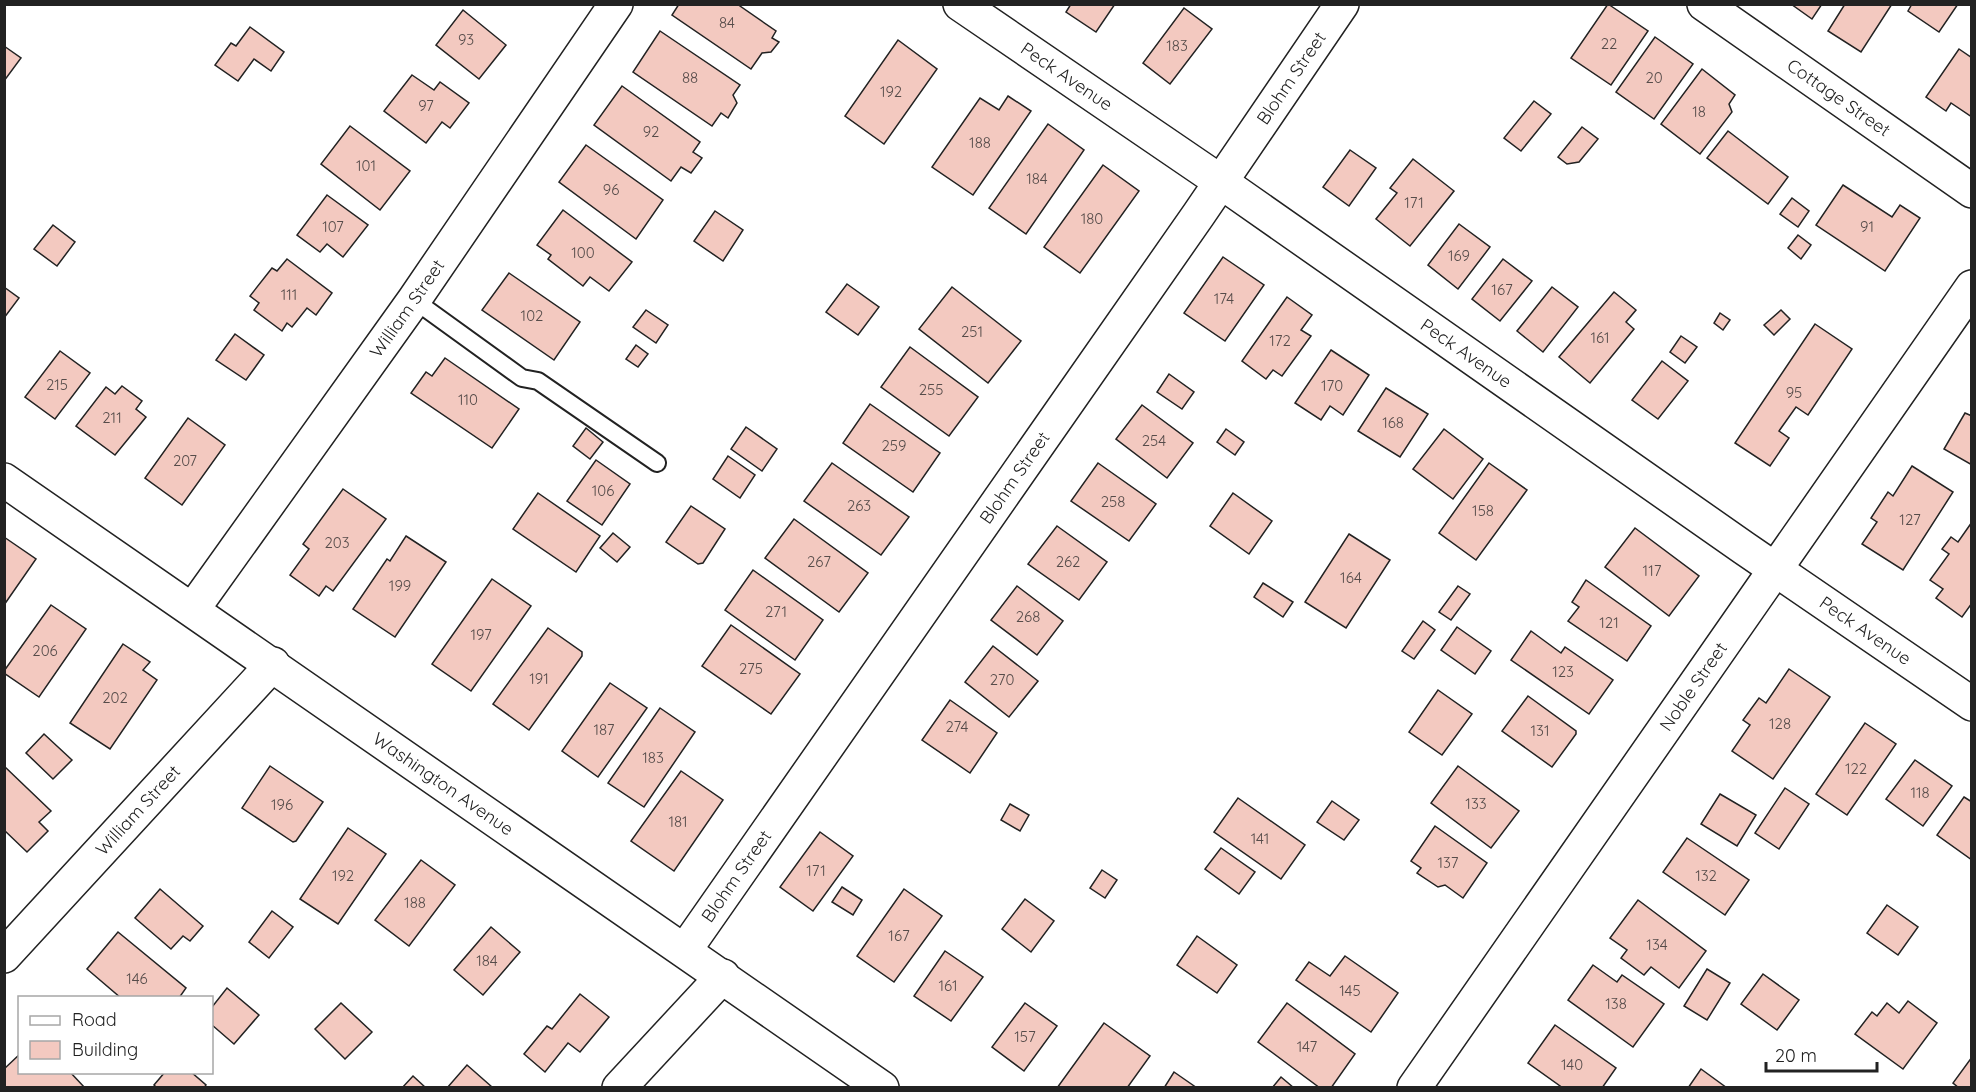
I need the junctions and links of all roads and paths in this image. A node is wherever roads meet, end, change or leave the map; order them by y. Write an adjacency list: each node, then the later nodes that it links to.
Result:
1 (616, 4): 8 (street, William Street)
2 (960, 4): 5 (street, Peck Avenue)
3 (1342, 4): 5 (street, Blohm Street)
4 (1704, 4): 6 (street, Cottage Street)
5 (1221, 182): 11 (street, Peck Avenue); 15 (street, Blohm Street)
6 (1971, 191)
7 (1971, 287): 11 (street, Noble Street)
8 (414, 300): 9 (lane); 12 (street, William Street)
9 (657, 463)
10 (4, 480): 12 (street, Washington Avenue)
11 (1775, 569): 14 (street, Peck Avenue); 20 (street, Noble Street)
12 (193, 609): 13 (street, Washington Avenue)
13 (273, 664): 15 (street, Washington Avenue); 16 (street, William Street)
14 (1971, 704)
15 (685, 950): 17 (street, Washington Avenue)
16 (4, 956)
17 (723, 976): 18 (street); 19 (street, Washington Avenue)
18 (619, 1088)
19 (882, 1088)
20 (1414, 1088)

